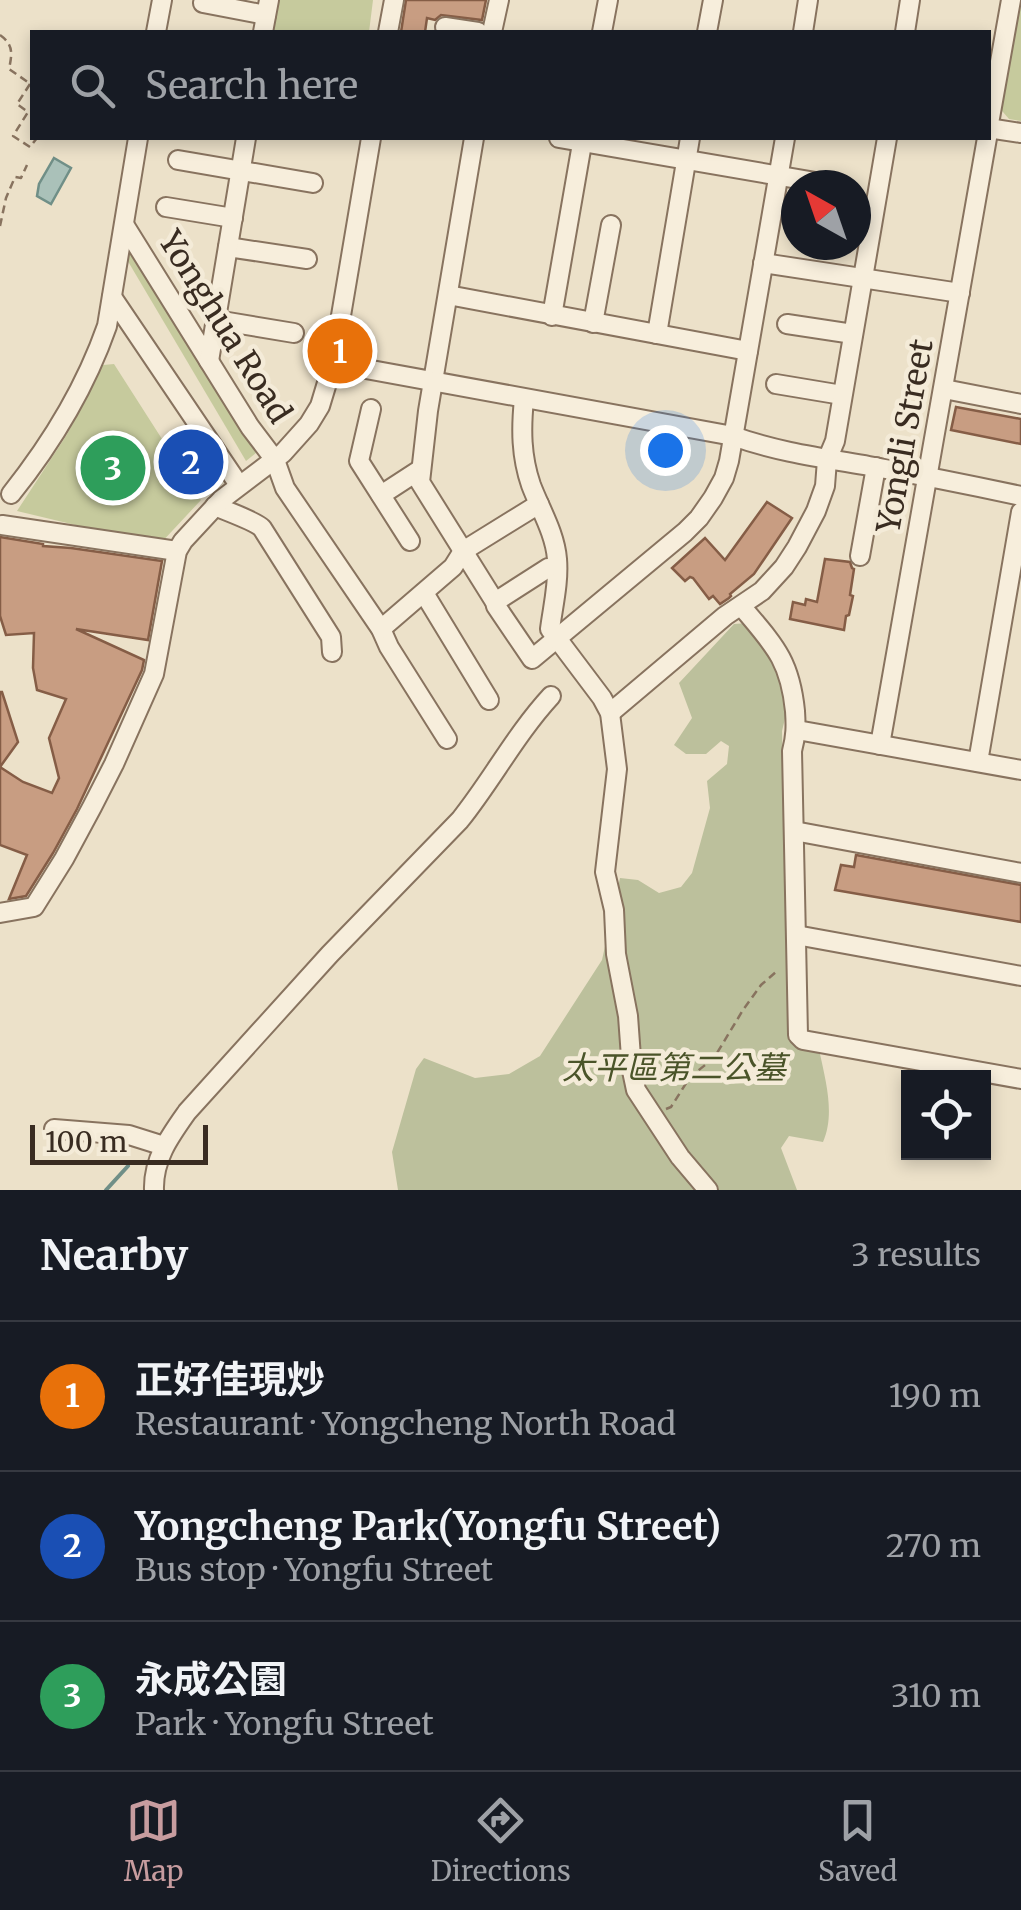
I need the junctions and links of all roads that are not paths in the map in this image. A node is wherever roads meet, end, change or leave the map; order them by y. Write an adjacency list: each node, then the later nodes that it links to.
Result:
1 (162, 0): 12 (street)
2 (499, 0): 15 (street)
3 (608, 0): 16 (street)
4 (713, 0): 17 (street)
5 (808, 0): 18 (street)
6 (910, 0): 19 (street)
7 (1011, 0): 20 (street)
8 (389, 1): 13 (street)
9 (202, 3): 10 (street)
10 (266, 16)
11 (445, 28): 14 (street)
12 (156, 30)
13 (388, 30)
14 (462, 30)
15 (492, 30)
16 (602, 30)
17 (707, 30)
18 (802, 30)
19 (905, 30)
20 (991, 116)
21 (991, 128): 22 (street)
22 (1021, 134)
23 (138, 140): 40 (street)
24 (246, 140): 34 (street)
25 (371, 140): 57 (street)
26 (474, 140): 46 (street)
27 (583, 140): 32 (street); 48 (street)
28 (690, 140): 32 (street)
29 (785, 140): 35 (street)
30 (886, 140): 44 (street)
31 (987, 140): 45 (street, Yongli Street)
32 (686, 159): 35 (street); 53 (street)
33 (178, 160): 34 (street)
34 (240, 172): 36 (street); 38 (street)
35 (779, 175): 43 (street)
36 (312, 183)
37 (166, 207): 38 (street)
38 (232, 218): 41 (street)
39 (611, 225): 50 (street)
40 (124, 226): 47 (street); 56 (street, Yonghua Road)
41 (228, 246): 42 (street); 49 (street)
42 (307, 259)
43 (764, 263): 44 (street); 55 (street)
44 (862, 278): 45 (street); 54 (street)
45 (960, 293): 60 (street, Yongli Street)
46 (448, 295): 48 (street); 58 (street)
47 (112, 297): 71 (street); 72 (street)
48 (552, 316): 50 (street)
49 (216, 320): 52 (street); 56 (street)
50 (593, 323): 53 (street)
51 (787, 324): 54 (street)
52 (294, 334)
53 (657, 334): 55 (street)
54 (853, 334): 61 (street)
55 (748, 351): 65 (street)
56 (209, 361): 66 (street, Yonghua Road)
57 (333, 363): 58 (street); 66 (street)
58 (433, 381): 62 (street); 69 (street)
59 (776, 384): 61 (street)
60 (944, 389): 63 (street); 70 (street, Yongli Street)
61 (842, 395): 67 (street)
62 (524, 399): 65 (street); 75 (street)
63 (1021, 404)
64 (372, 409): 73 (street)
65 (733, 436): 67 (street); 89 (street)
66 (274, 460): 71 (street); 88 (street, Yonghua Road)
67 (828, 460): 68 (street); 87 (street)
68 (876, 467): 70 (street); 82 (street)
69 (421, 469): 73 (street); 81 (street)
70 (928, 476): 74 (street); 96 (street, Yongli Street)
71 (239, 485): 76 (street)
72 (11, 494)
73 (381, 496): 79 (street)
74 (1021, 496)
75 (539, 504): 81 (street); 89 (street)
76 (215, 506): 80 (street); 90 (street)
77 (1021, 512): 86 (street)
78 (2, 525): 80 (street)
79 (410, 541)
80 (177, 551): 101 (street)
81 (463, 551): 84 (street); 85 (street)
82 (860, 556)
83 (548, 568): 85 (street)
84 (424, 592): 88 (street); 92 (street)
85 (495, 602): 89 (street)
86 (1013, 604): 97 (street)
87 (742, 607): 93 (street); 94 (street)
88 (380, 629): 95 (street, Yonghua Road)
89 (557, 640): 93 (street)
90 (332, 652)
91 (552, 696): 106 (street)
92 (490, 700)
93 (610, 713): 108 (street)
94 (797, 730): 96 (street); 99 (street)
95 (447, 738)
96 (880, 745): 97 (street)
97 (978, 762): 98 (street)
98 (1021, 770)
99 (794, 831): 100 (street); 102 (street)
100 (1021, 873)
101 (0, 913)
102 (796, 935): 103 (street); 104 (street)
103 (1021, 976)
104 (1021, 1080)
105 (54, 1130): 106 (street)
106 (164, 1146): 107 (street)
107 (154, 1190)
108 (708, 1190)

